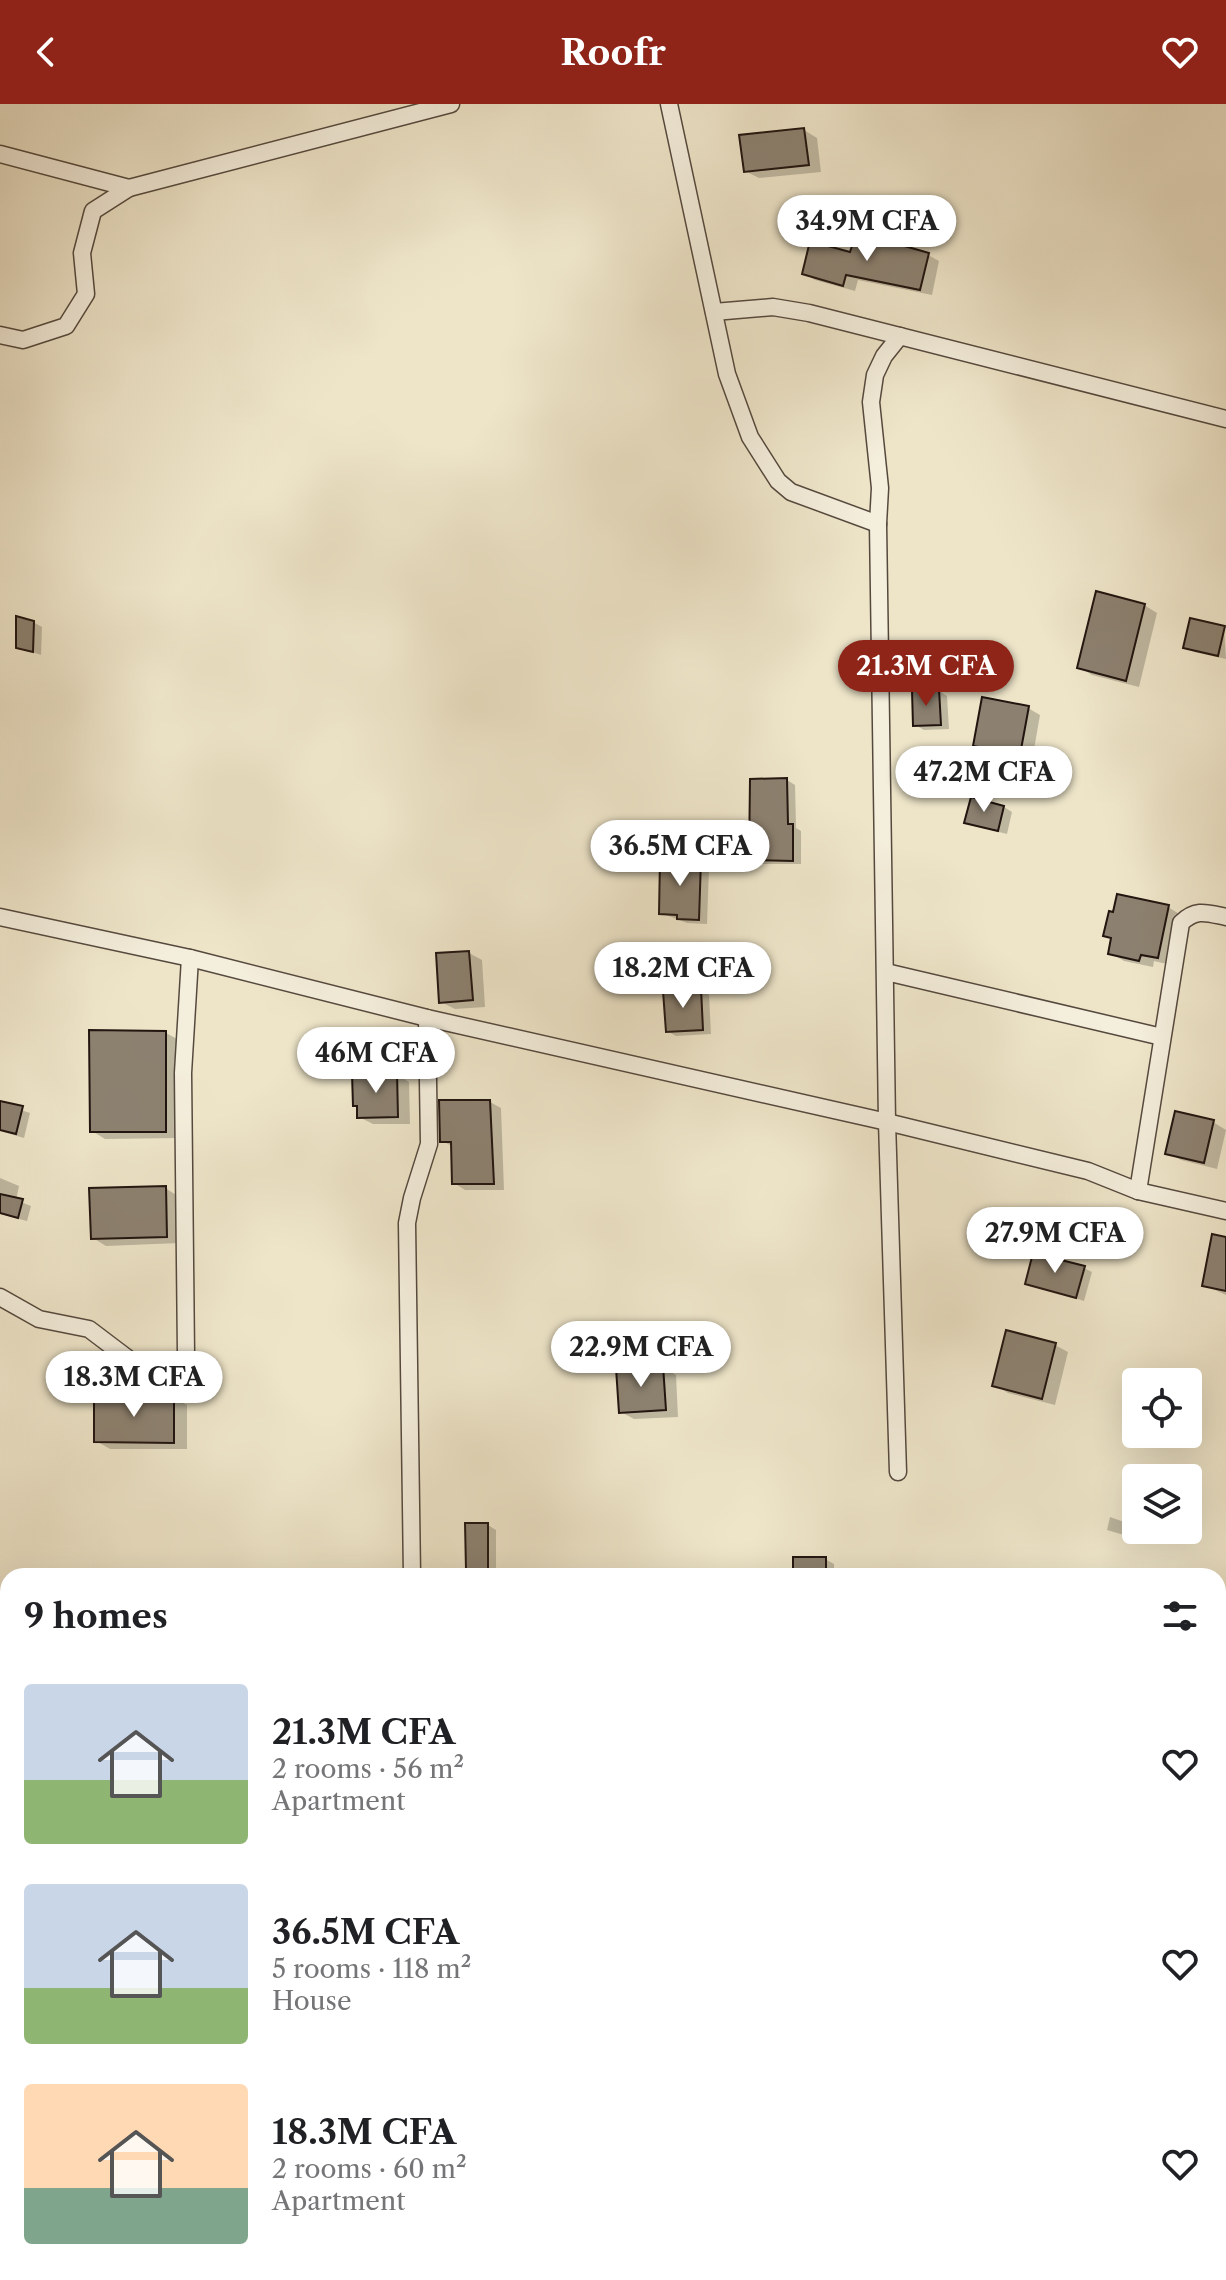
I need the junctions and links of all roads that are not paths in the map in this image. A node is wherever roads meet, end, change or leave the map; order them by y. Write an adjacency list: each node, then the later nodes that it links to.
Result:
1 (451, 104): 4 (street)
2 (669, 104): 5 (street)
3 (0, 154): 4 (street)
4 (129, 188): 6 (street)
5 (714, 312): 7 (street); 9 (street)
6 (0, 335)
7 (900, 336): 8 (street); 9 (street)
8 (1226, 419)
9 (878, 524): 13 (street)
10 (0, 917): 12 (street)
11 (1226, 917): 15 (street)
12 (190, 958): 14 (street); 19 (street)
13 (886, 972): 15 (street); 16 (street)
14 (427, 1018): 16 (street); 21 (street)
15 (1162, 1037): 17 (street)
16 (887, 1122): 17 (street); 20 (street)
17 (1138, 1191): 18 (street)
18 (1226, 1211)
19 (0, 1297)
20 (898, 1472)
21 (412, 1568)

